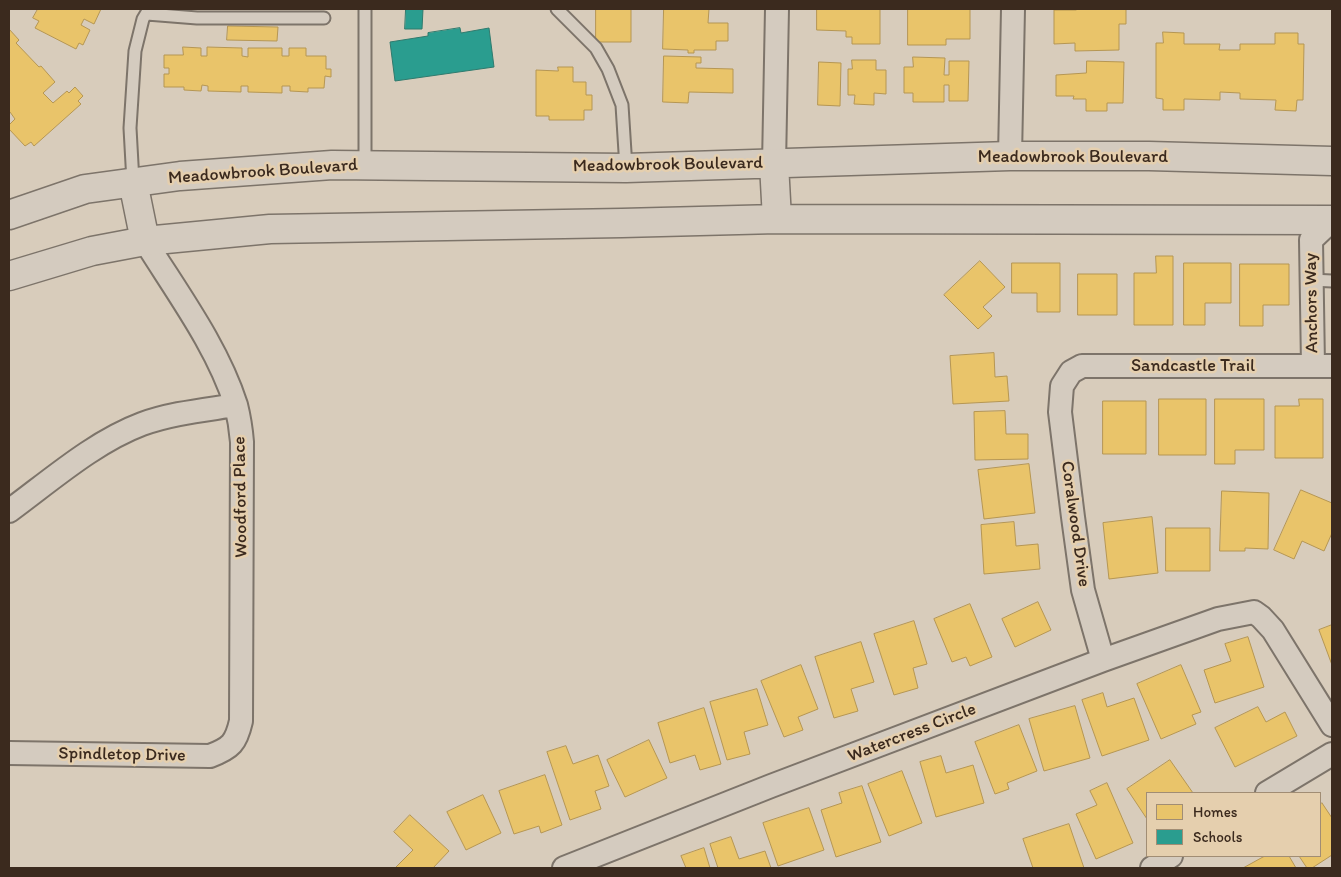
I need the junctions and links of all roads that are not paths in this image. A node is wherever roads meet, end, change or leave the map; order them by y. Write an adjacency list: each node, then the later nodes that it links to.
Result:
1 (366, 9): 10 (lane)
2 (557, 9): 11 (lane)
3 (777, 9): 9 (street)
4 (1013, 9): 7 (street)
5 (148, 11): 6 (lane); 12 (lane)
6 (324, 18)
7 (1010, 156): 8 (main road, Meadowbrook Boulevard); 9 (main road, Meadowbrook Boulevard)
8 (1332, 161)
9 (774, 164): 11 (main road, Meadowbrook Boulevard); 14 (main road)
10 (364, 166): 11 (main road, Meadowbrook Boulevard); 12 (main road, Meadowbrook Boulevard)
11 (626, 168)
12 (133, 182): 13 (main road, Meadowbrook Boulevard); 16 (main road)
13 (9, 215)
14 (777, 219): 15 (main road); 16 (main road)
15 (1332, 219): 18 (street, Anchors Way)
16 (145, 241): 17 (main road); 21 (street, Woodford Place)
17 (9, 276)
18 (1322, 280): 19 (street, Anchors Way)
19 (1323, 366): 20 (street, Sandcastle Trail)
20 (1062, 386): 23 (street, Coralwood Drive)
21 (236, 405): 22 (street); 25 (street, Woodford Place)
22 (9, 511)
23 (1103, 660): 24 (street, Watercress Circle); 30 (street, Watercress Circle)
24 (1332, 725)
25 (232, 744): 26 (street, Spindletop Drive)
26 (9, 754)
27 (1332, 754): 28 (street)
28 (1269, 792)
29 (1169, 857): 31 (street)
30 (564, 868)
31 (1152, 868)

